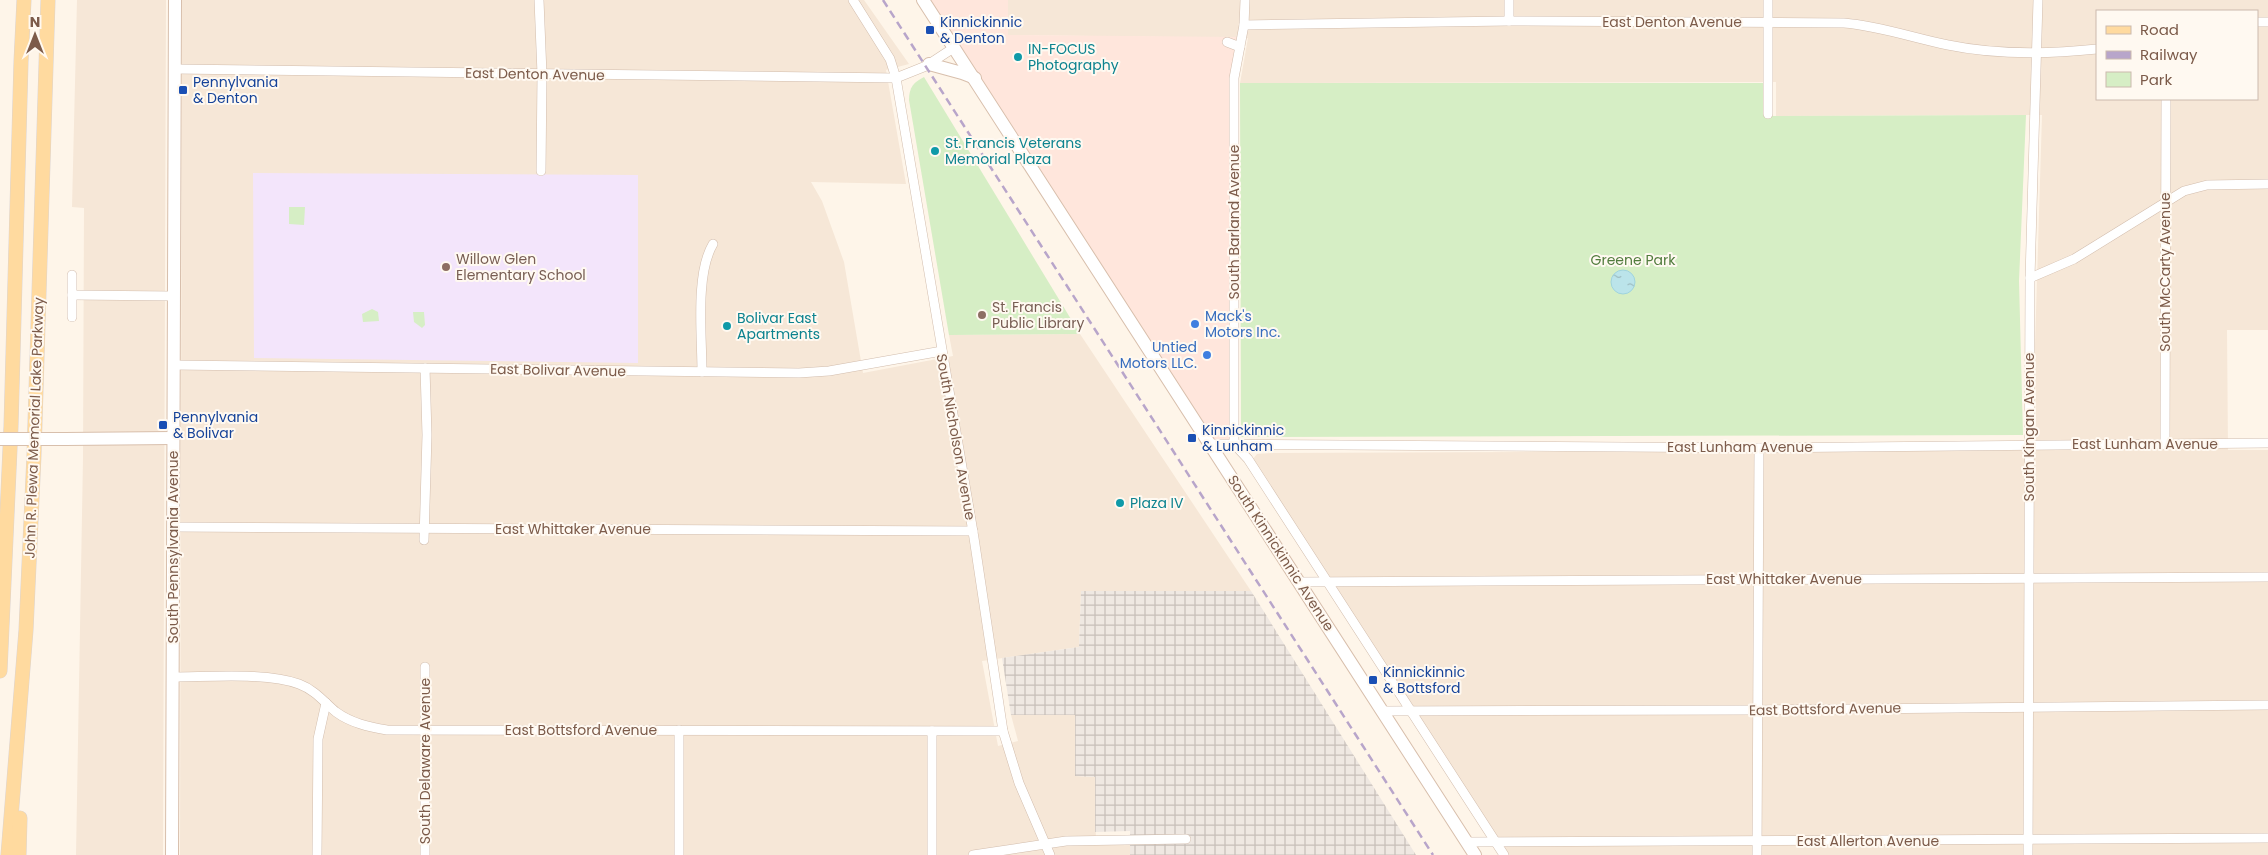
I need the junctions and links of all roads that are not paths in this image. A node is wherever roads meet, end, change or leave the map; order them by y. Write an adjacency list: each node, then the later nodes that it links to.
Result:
1 (16, 0): 20 (main road)
2 (24, 0): 20 (main road, John R. Plewa Memorial Lake Parkway)
3 (48, 0): 58 (main road, John R. Plewa Memorial Lake Parkway)
4 (174, 0): 22 (street, South Pennsylvania Avenue)
5 (539, 0): 23 (street)
6 (853, 0): 24 (street, South Nicholson Avenue)
7 (923, 0): 16 (street, South Kinnickinnic Avenue)
8 (1245, 0): 14 (street, South Barland Avenue)
9 (1509, 0): 12 (street)
10 (1768, 0): 13 (street)
11 (2038, 0): 19 (street, South Kingan Avenue)
12 (1509, 21): 13 (street, East Denton Avenue); 14 (street, East Denton Avenue)
13 (1768, 22): 19 (street, East Denton Avenue); 27 (street)
14 (1244, 24): 17 (street, South Barland Avenue)
15 (1226, 42): 17 (street)
16 (955, 47): 21 (street); 25 (street, South Kinnickinnic Avenue)
17 (1240, 47): 45 (street, South Barland Avenue)
18 (2096, 49): 19 (street, East Denton Avenue)
19 (2037, 52): 33 (street, South Kingan Avenue)
20 (21, 62): 59 (main road, John R. Plewa Memorial Lake Parkway)
21 (929, 64): 24 (street); 25 (street)
22 (174, 70): 23 (street, East Denton Avenue); 35 (street, South Pennsylvania Avenue)
23 (542, 74): 24 (street, East Denton Avenue); 28 (street)
24 (896, 78): 37 (street, South Nicholson Avenue)
25 (975, 78): 44 (street, South Kinnickinnic Avenue)
26 (2166, 100): 30 (street, South McCarty Avenue)
27 (1768, 114)
28 (541, 171)
29 (2268, 184): 30 (street)
30 (2165, 202): 33 (street); 47 (street, South McCarty Avenue)
31 (713, 244): 40 (street)
32 (72, 275): 34 (street)
33 (2030, 278): 46 (street, South Kingan Avenue)
34 (72, 295): 35 (street); 36 (street)
35 (174, 296): 38 (street, South Pennsylvania Avenue)
36 (72, 317)
37 (942, 351): 40 (street, East Bolivar Avenue); 51 (street, South Nicholson Avenue)
38 (173, 365): 39 (street, East Bolivar Avenue); 41 (street, South Pennsylvania Avenue)
39 (425, 368): 40 (street, East Bolivar Avenue); 50 (street)
40 (702, 372)
41 (173, 438): 42 (street, bridge); 49 (street, South Pennsylvania Avenue)
42 (0, 439)
43 (2268, 443): 47 (street, East Lunham Avenue)
44 (1211, 444): 45 (street, East Lunham Avenue); 56 (street, South Kinnickinnic Avenue)
45 (1234, 444): 48 (street, East Lunham Avenue); 57 (street, South Kinnickinnic Avenue)
46 (2030, 445): 47 (street, East Lunham Avenue); 48 (street, East Lunham Avenue); 54 (street, South Kingan Avenue)
47 (2165, 445)
48 (1759, 448): 55 (street)
49 (173, 527): 50 (street, East Whittaker Avenue); 63 (street, South Pennsylvania Avenue)
50 (425, 528): 51 (street, East Whittaker Avenue); 52 (street)
51 (973, 530): 73 (street, South Nicholson Avenue)
52 (424, 540)
53 (2268, 577): 54 (street, East Whittaker Avenue)
54 (2028, 578): 55 (street, East Whittaker Avenue); 66 (street, South Kingan Avenue)
55 (1759, 579): 57 (street, East Whittaker Avenue); 68 (street)
56 (1300, 582): 57 (street, East Whittaker Avenue); 67 (street, South Kinnickinnic Avenue)
57 (1326, 583): 69 (street, South Kinnickinnic Avenue)
58 (26, 630): 81 (main road, John R. Plewa Memorial Lake Parkway); 82 (main road)
59 (2, 647): 60 (main road); 62 (main road, John R. Plewa Memorial Lake Parkway)
60 (0, 661)
61 (425, 667): 70 (street, South Delaware Avenue)
62 (0, 671)
63 (172, 677): 64 (street, East Bottsford Avenue); 83 (street, South Pennsylvania Avenue)
64 (326, 703): 70 (street, East Bottsford Avenue); 84 (street)
65 (2268, 705): 66 (street, East Bottsford Avenue)
66 (2028, 706): 68 (street, East Bottsford Avenue); 76 (street, South Kingan Avenue)
67 (1382, 710): 69 (street, East Bottsford Avenue); 78 (street, South Kinnickinnic Avenue)
68 (1757, 710): 69 (street, East Bottsford Avenue); 77 (street)
69 (1410, 711): 79 (street, South Kinnickinnic Avenue)
70 (426, 730): 71 (street, East Bottsford Avenue); 85 (street, South Delaware Avenue)
71 (679, 730): 72 (street, East Bottsford Avenue); 86 (street)
72 (932, 731): 73 (street, East Bottsford Avenue); 87 (street)
73 (1003, 731): 80 (street, South Nicholson Avenue)
74 (2268, 838): 76 (street, East Allerton Avenue)
75 (1186, 839): 80 (street)
76 (2028, 839): 77 (street, East Allerton Avenue); 93 (street, South Kingan Avenue)
77 (1757, 841): 79 (street, East Allerton Avenue); 92 (street)
78 (1467, 842): 79 (street, East Allerton Avenue); 90 (street, South Kinnickinnic Avenue)
79 (1495, 842): 91 (street, South Kinnickinnic Avenue)
80 (1045, 844): 88 (street); 89 (street, South Nicholson Avenue)
81 (8, 855)
82 (19, 855)
83 (172, 855)
84 (317, 855)
85 (425, 855)
86 (679, 855)
87 (932, 855)
88 (973, 855)
89 (1050, 855)
90 (1475, 855)
91 (1504, 855)
92 (1757, 855)
93 (2028, 855)

